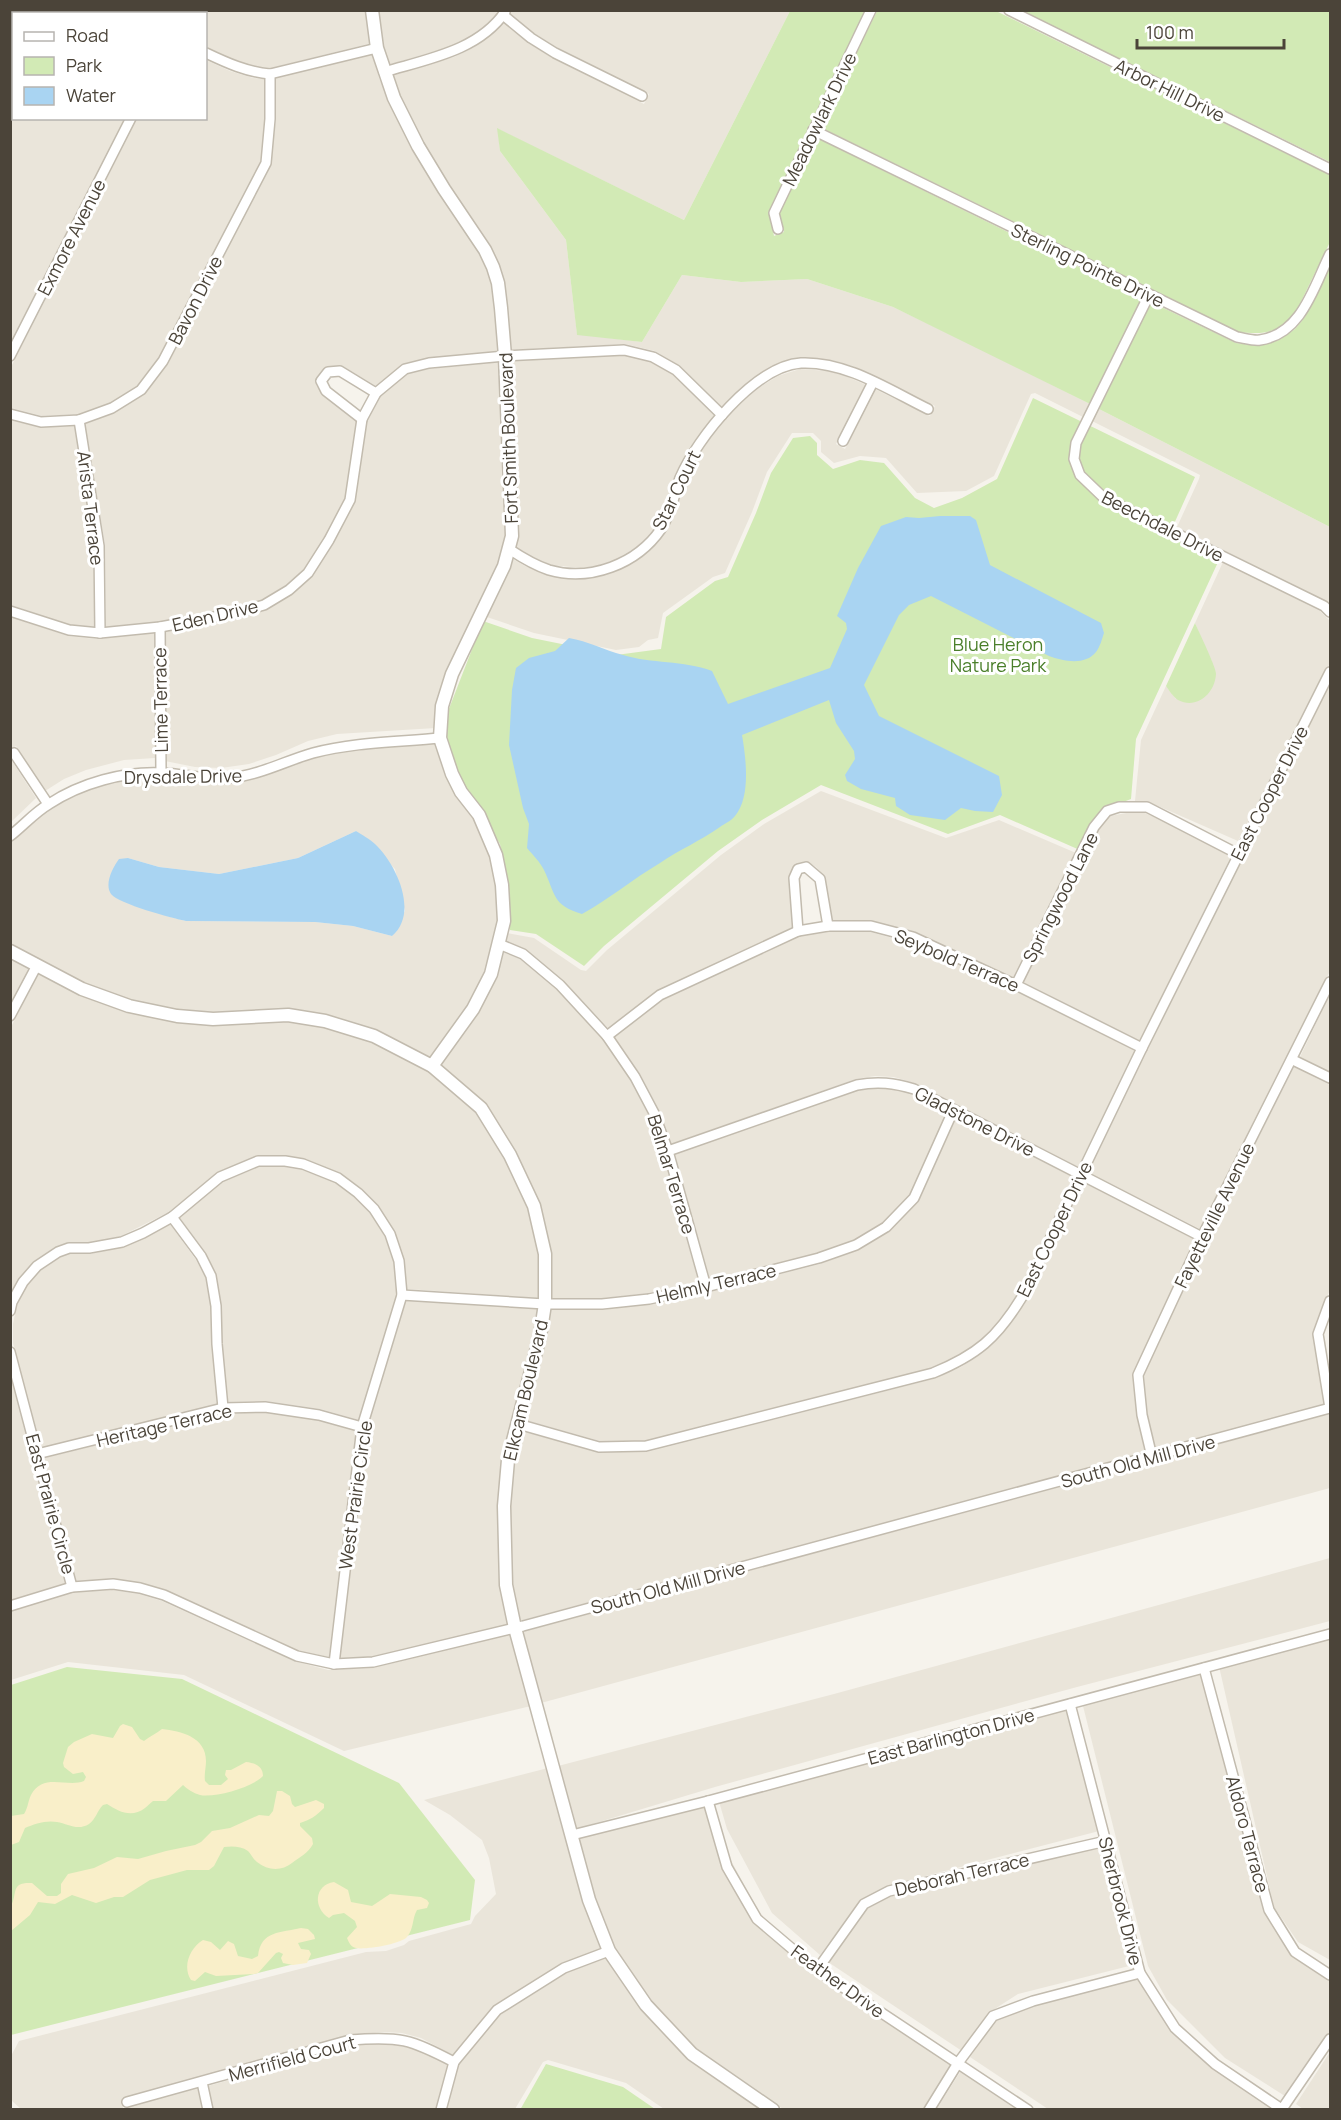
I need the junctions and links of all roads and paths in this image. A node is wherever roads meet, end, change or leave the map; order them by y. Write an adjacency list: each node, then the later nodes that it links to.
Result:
1 (372, 10): 5 (street, Fort Smith Boulevard)
2 (871, 10): 11 (street, Meadowlark Drive)
3 (1009, 10): 12 (street, Arbor Hill Drive)
4 (505, 13): 7 (street); 9 (street)
5 (377, 48): 7 (street, Fort Smith Boulevard); 8 (street)
6 (207, 54): 8 (street)
7 (384, 72): 17 (street, Fort Smith Boulevard)
8 (270, 74): 24 (street, Bavon Drive)
9 (642, 96)
10 (130, 120): 16 (street, Exmore Avenue)
11 (813, 130): 13 (street, Meadowlark Drive); 15 (street, Sterling Pointe Drive)
12 (1330, 169)
13 (778, 229)
14 (1330, 254): 15 (street, Sterling Pointe Drive)
15 (1149, 295): 28 (street, Beechdale Drive)
16 (10, 356)
17 (505, 356): 19 (street, Eden Drive); 22 (street, Eden Drive); 26 (street, Fort Smith Boulevard)
18 (873, 382): 20 (street, Star Court); 22 (street, Star Court); 25 (street)
19 (376, 393): 23 (street, Eden Drive); 23 (street)
20 (928, 409)
21 (10, 414): 24 (street, Bavon Drive)
22 (722, 415): 26 (street, Star Court)
23 (362, 419): 29 (street, Eden Drive)
24 (79, 420): 30 (street, Arista Terrace)
25 (843, 441)
26 (509, 549): 32 (street, Fort Smith Boulevard)
27 (10, 611): 30 (street, Eden Drive)
28 (1330, 612)
29 (160, 627): 30 (street, Eden Drive); 34 (street, Lime Terrace)
30 (100, 633)
31 (1330, 672): 37 (street, East Cooper Drive)
32 (440, 738): 34 (street, Drysdale Drive); 40 (street, Fort Smith Boulevard)
33 (14, 753): 35 (street)
34 (161, 773): 35 (street, Drysdale Drive)
35 (48, 804): 36 (street, Drysdale Drive)
36 (10, 836)
37 (1238, 855): 44 (street, Springwood Lane); 47 (street, East Cooper Drive)
38 (828, 926): 39 (street, Seybold Terrace); 39 (street); 44 (street, Seybold Terrace)
39 (798, 931): 46 (street, Seybold Terrace)
40 (499, 944): 46 (street, Belmar Terrace); 49 (street, Fort Smith Boulevard)
41 (10, 951): 42 (street, Elkcam Boulevard)
42 (36, 967): 45 (street); 49 (street, Elkcam Boulevard)
43 (1330, 982): 48 (street, Fayetteville Avenue)
44 (1016, 985): 47 (street, Seybold Terrace)
45 (10, 1016)
46 (607, 1036): 52 (street, Belmar Terrace)
47 (1142, 1048): 53 (street, East Cooper Drive)
48 (1293, 1059): 50 (street); 55 (street, Fayetteville Avenue)
49 (432, 1066): 59 (street, Elkcam Boulevard)
50 (1330, 1078)
51 (953, 1111): 52 (street, Gladstone Drive); 53 (street, Gladstone Drive); 56 (street, Helmly Terrace)
52 (668, 1151): 56 (street, Belmar Terrace)
53 (1080, 1175): 55 (street, Gladstone Drive); 64 (street, East Cooper Drive)
54 (172, 1217): 57 (street); 60 (street); 62 (street)
55 (1202, 1237): 67 (street, Fayetteville Avenue)
56 (706, 1287): 59 (street, Helmly Terrace)
57 (402, 1294): 59 (street, Helmly Terrace); 65 (street, West Prairie Circle)
58 (1330, 1301): 63 (street)
59 (544, 1304): 64 (street, Elkcam Boulevard)
60 (10, 1311)
61 (10, 1352): 66 (street, East Prairie Circle)
62 (223, 1408): 65 (street, Heritage Terrace); 66 (street, Heritage Terrace)
63 (1330, 1408): 67 (street, South Old Mill Drive)
64 (518, 1424): 70 (street, Elkcam Boulevard)
65 (362, 1427): 72 (street, West Prairie Circle)
66 (37, 1454): 68 (street, East Prairie Circle)
67 (1152, 1457): 70 (street, South Old Mill Drive)
68 (72, 1587): 69 (street, South Old Mill Drive); 72 (street, South Old Mill Drive)
69 (10, 1606)
70 (515, 1628): 72 (street, South Old Mill Drive); 76 (street, Elkcam Boulevard)
71 (1330, 1634): 73 (street, East Barlington Drive)
72 (334, 1664)
73 (1204, 1668): 74 (street, East Barlington Drive); 81 (street, Aldoro Terrace)
74 (1070, 1704): 75 (street, East Barlington Drive); 77 (street, Sherbrook Drive)
75 (708, 1801): 76 (street, East Barlington Drive); 79 (street, Feather Drive)
76 (572, 1836): 78 (street, Elkcam Boulevard)
77 (1106, 1841): 79 (street, Deborah Terrace); 80 (street, Sherbrook Drive)
78 (609, 1951): 83 (street); 89 (street, Elkcam Boulevard)
79 (817, 1970): 84 (street, Feather Drive)
80 (1140, 1973): 84 (street); 92 (street, Sherbrook Drive)
81 (1330, 1975)
82 (1330, 2039): 92 (street)
83 (454, 2062): 85 (street, Merrifield Court); 88 (street)
84 (958, 2063): 90 (street); 91 (street, Feather Drive)
85 (202, 2082): 86 (street, Merrifield Court); 87 (street)
86 (128, 2102)
87 (208, 2109)
88 (441, 2109)
89 (773, 2109)
90 (928, 2109)
91 (1028, 2109)
92 (1283, 2109)

